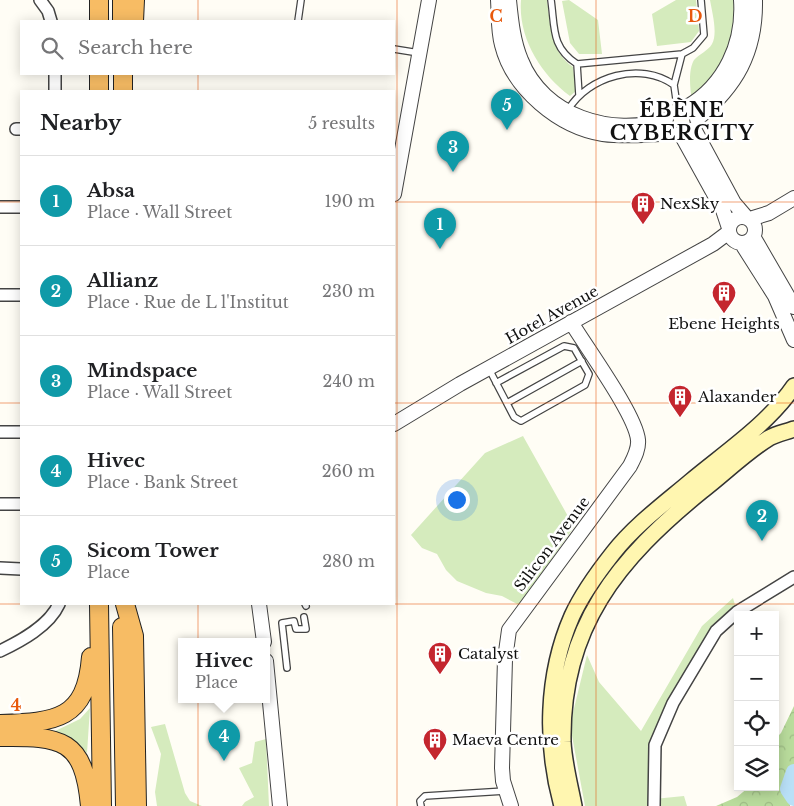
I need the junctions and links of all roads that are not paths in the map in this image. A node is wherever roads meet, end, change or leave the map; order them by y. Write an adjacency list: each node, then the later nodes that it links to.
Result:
1 (40, 0): 13 (street)
2 (99, 0): 14 (highway)
3 (122, 0): 15 (highway)
4 (135, 0): 16 (highway)
5 (300, 0): 17 (lane)
6 (429, 0): 19 (street)
7 (498, 0): 31 (street)
8 (509, 0): 31 (street)
9 (551, 0): 21 (lane)
10 (701, 0): 20 (lane)
11 (741, 0): 30 (street)
12 (755, 0): 33 (street)
13 (51, 20)
14 (99, 20)
15 (122, 20)
16 (134, 20)
17 (298, 20)
18 (395, 50): 19 (lane)
19 (419, 52): 34 (street)
20 (682, 54): 21 (lane); 25 (lane)
21 (576, 64): 29 (lane)
22 (55, 75): 26 (street)
23 (99, 75): 27 (highway)
24 (125, 75): 28 (highway)
25 (674, 85): 29 (lane); 30 (lane)
26 (55, 90)
27 (99, 90)
28 (123, 90)
29 (579, 95): 31 (lane)
30 (682, 106): 32 (street); 33 (street)
31 (568, 117): 32 (street); 33 (street)
32 (666, 119): 33 (street)
33 (686, 129): 39 (street); 39 (street)
34 (397, 156): 35 (street)
35 (395, 181)
36 (794, 198): 39 (street, Hotel Avenue)
37 (0, 207): 38 (street)
38 (20, 207)
39 (742, 231): 42 (street); 43 (street, Hotel Avenue); 44 (street)
40 (0, 295): 41 (street)
41 (20, 295)
42 (794, 307)
43 (571, 322): 46 (street, Hotel Avenue); 72 (street, Silicon Avenue)
44 (794, 340)
45 (582, 361): 47 (lane); 49 (lane); 49 (lane)
46 (488, 368): 47 (lane); 50 (street, Hotel Avenue)
47 (496, 383): 49 (lane)
48 (794, 386): 80 (main road)
49 (507, 403)
50 (400, 414)
51 (794, 430): 81 (main road)
52 (0, 432): 53 (street)
53 (20, 432)
54 (0, 504): 55 (street)
55 (20, 504)
56 (0, 568): 57 (street)
57 (20, 569)
58 (794, 577): 82 (street)
59 (58, 605): 67 (street)
60 (95, 605): 70 (highway)
61 (99, 605): 74 (highway)
62 (123, 605): 75 (highway)
63 (123, 605): 76 (highway)
64 (259, 605): 66 (street)
65 (304, 617): 68 (lane)
66 (263, 638)
67 (0, 651)
68 (287, 668)
69 (270, 702): 77 (street)
70 (0, 724)
71 (0, 737): 73 (highway)
72 (505, 791): 78 (lane); 79 (street, Silicon Avenue)
73 (90, 806)
74 (102, 806)
75 (125, 806)
76 (137, 806)
77 (280, 806)
78 (420, 806)
79 (511, 806)
80 (562, 806)
81 (574, 806)
82 (654, 806)

